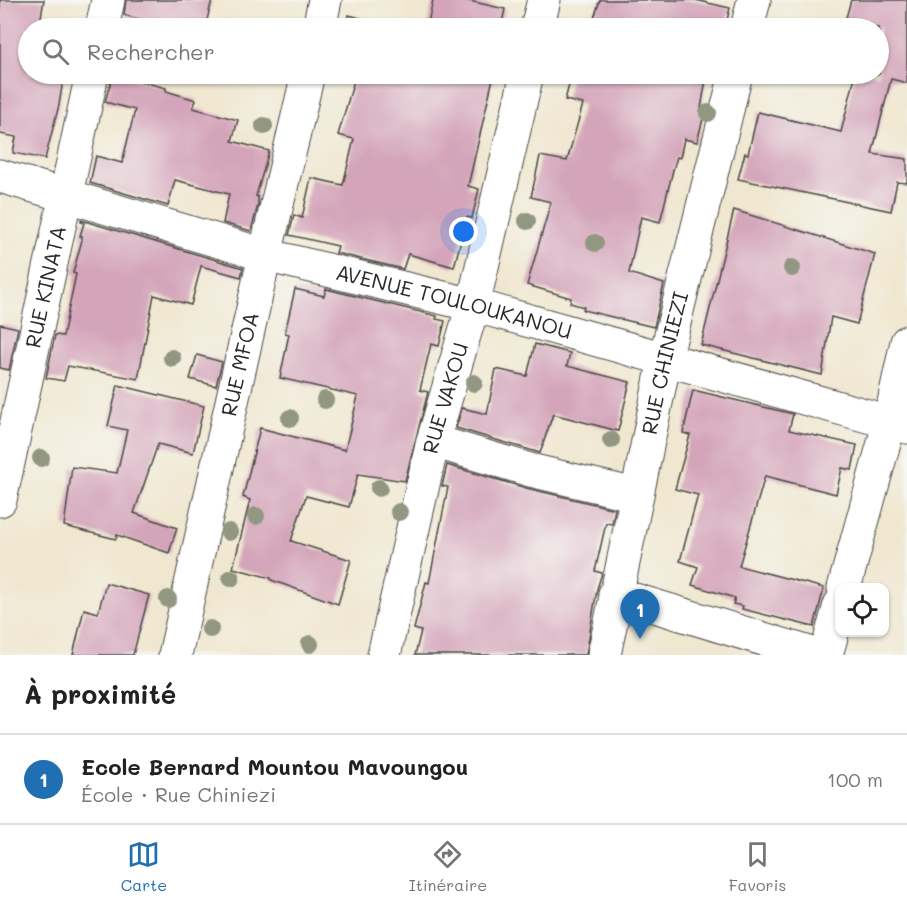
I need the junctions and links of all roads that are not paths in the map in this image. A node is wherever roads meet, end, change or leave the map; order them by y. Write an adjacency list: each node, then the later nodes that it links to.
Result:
1 (108, 0): 5 (street)
2 (325, 0): 6 (street)
3 (544, 0): 7 (street)
4 (754, 0): 8 (street)
5 (104, 18)
6 (321, 18)
7 (540, 18)
8 (750, 18)
9 (90, 84): 14 (street, RUE KINATA)
10 (306, 84): 15 (street, RUE MFOA)
11 (525, 84): 16 (street, RUE VAKOU)
12 (734, 84): 18 (street, RUE CHINIEZI)
13 (0, 176): 14 (street, AVENUE TOULOUKANOU)
14 (66, 195): 15 (street, AVENUE TOULOUKANOU); 22 (street, RUE KINATA)
15 (265, 255): 16 (street, AVENUE TOULOUKANOU); 26 (street, RUE MFOA)
16 (473, 305): 18 (street, AVENUE TOULOUKANOU); 20 (street, RUE VAKOU)
17 (907, 342): 19 (street)
18 (665, 359): 19 (street, AVENUE TOULOUKANOU); 21 (street, RUE CHINIEZI)
19 (898, 424): 23 (street)
20 (433, 441): 21 (street); 27 (street, RUE VAKOU)
21 (636, 495): 24 (street, RUE CHINIEZI)
22 (0, 500)
23 (846, 583)
24 (615, 594): 28 (street, RUE CHINIEZI); 29 (street)
25 (835, 623): 30 (street)
26 (175, 655)
27 (384, 655)
28 (603, 655)
29 (816, 655)
30 (826, 655)

